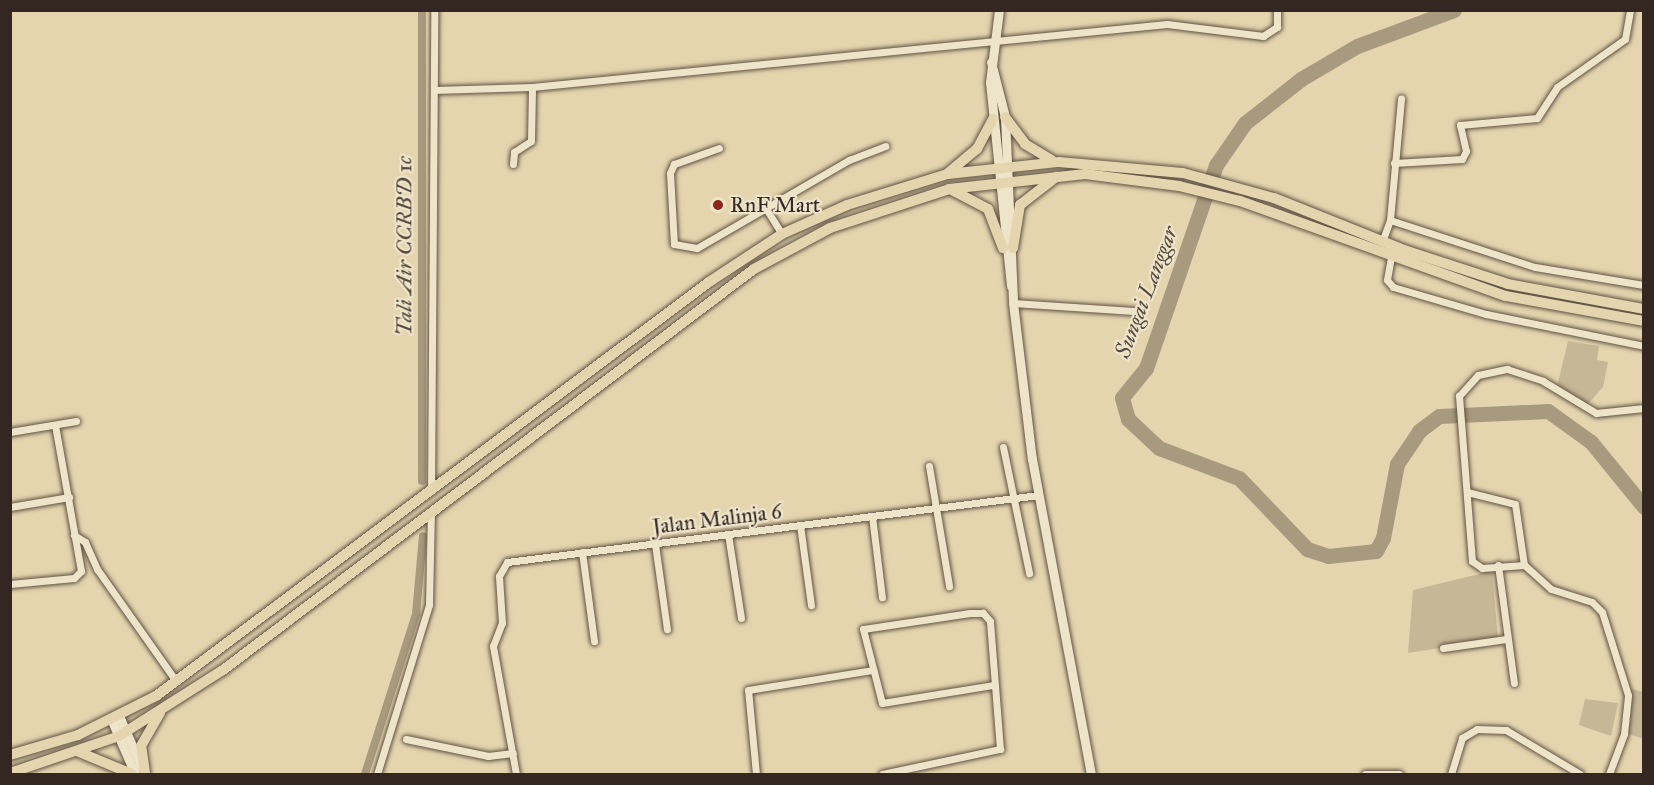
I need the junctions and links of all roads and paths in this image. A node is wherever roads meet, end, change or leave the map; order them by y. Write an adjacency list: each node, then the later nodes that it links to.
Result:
1 (434, 10): 8 (street)
2 (999, 10): 5 (main road)
3 (1277, 10): 5 (street)
4 (1630, 10): 15 (street)
5 (994, 39): 6 (main road); 7 (street)
6 (992, 62): 10 (main road); 11 (main road)
7 (532, 87): 8 (street); 16 (street)
8 (434, 90): 41 (street)
9 (1401, 98): 15 (street)
10 (1005, 117): 14 (highway); 17 (main road)
11 (993, 119): 17 (main road); 18 (highway)
12 (885, 146): 22 (street)
13 (719, 148): 22 (street)
14 (1059, 162): 17 (highway); 25 (highway)
15 (1394, 163): 23 (street)
16 (513, 164)
17 (1005, 165): 18 (highway); 20 (main road)
18 (948, 174): 24 (highway)
19 (1061, 174): 20 (highway); 26 (highway); 27 (highway)
20 (1005, 179): 21 (highway); 26 (main road)
21 (949, 189): 26 (highway); 47 (highway)
22 (765, 207): 24 (street)
23 (1390, 220): 25 (street); 28 (street)
24 (782, 234): 41 (highway)
25 (1382, 242): 30 (highway)
26 (1008, 248): 29 (main road)
27 (1391, 257): 32 (highway); 33 (street)
28 (1644, 285)
29 (1013, 303): 31 (street); 42 (main road)
30 (1644, 309)
31 (1134, 311)
32 (1644, 321)
33 (1644, 346)
34 (1644, 408): 40 (street)
35 (76, 421): 36 (street)
36 (55, 425): 37 (street); 43 (street)
37 (10, 432)
38 (1003, 447): 44 (street)
39 (929, 466): 46 (street)
40 (1467, 492): 54 (street); 55 (street)
41 (431, 494): 67 (highway)
42 (1039, 495): 44 (street, Jalan Malinja 6); 83 (main road)
43 (69, 497): 45 (street); 50 (street)
44 (1014, 499): 46 (street, Jalan Malinja 6); 56 (street)
45 (10, 507)
46 (937, 507): 48 (street, Jalan Malinja 6); 58 (street)
47 (431, 513): 70 (highway); 79 (street)
48 (872, 516): 49 (street, Jalan Malinja 6); 59 (street)
49 (800, 525): 51 (street, Jalan Malinja 6); 60 (street)
50 (74, 534): 57 (street); 67 (street)
51 (728, 534): 52 (street, Jalan Malinja 6); 61 (street)
52 (655, 544): 53 (street, Jalan Malinja 6); 62 (street)
53 (582, 552): 64 (street); 75 (street, Jalan Malinja 6)
54 (1524, 565): 55 (street); 88 (street)
55 (1498, 566): 63 (street)
56 (1029, 573)
57 (10, 584)
58 (949, 586)
59 (882, 597)
60 (811, 605)
61 (741, 618)
62 (667, 629)
63 (1506, 639): 65 (street); 68 (street)
64 (594, 641)
65 (1443, 648)
66 (873, 670): 69 (street); 69 (street); 81 (street)
67 (176, 681): 71 (highway)
68 (1514, 683)
69 (993, 685): 82 (street)
70 (161, 711): 72 (highway); 78 (highway)
71 (116, 719): 72 (main road); 76 (highway)
72 (123, 734): 74 (highway); 78 (main road)
73 (406, 739): 75 (street)
74 (79, 752): 77 (highway); 78 (highway)
75 (513, 753): 80 (street)
76 (10, 755)
77 (10, 773)
78 (139, 774)
79 (377, 774)
80 (516, 774)
81 (756, 774)
82 (882, 774)
83 (1091, 774)
84 (1365, 774): 85 (street)
85 (1399, 774)
86 (1451, 774): 87 (street)
87 (1580, 774)
88 (1609, 774)

